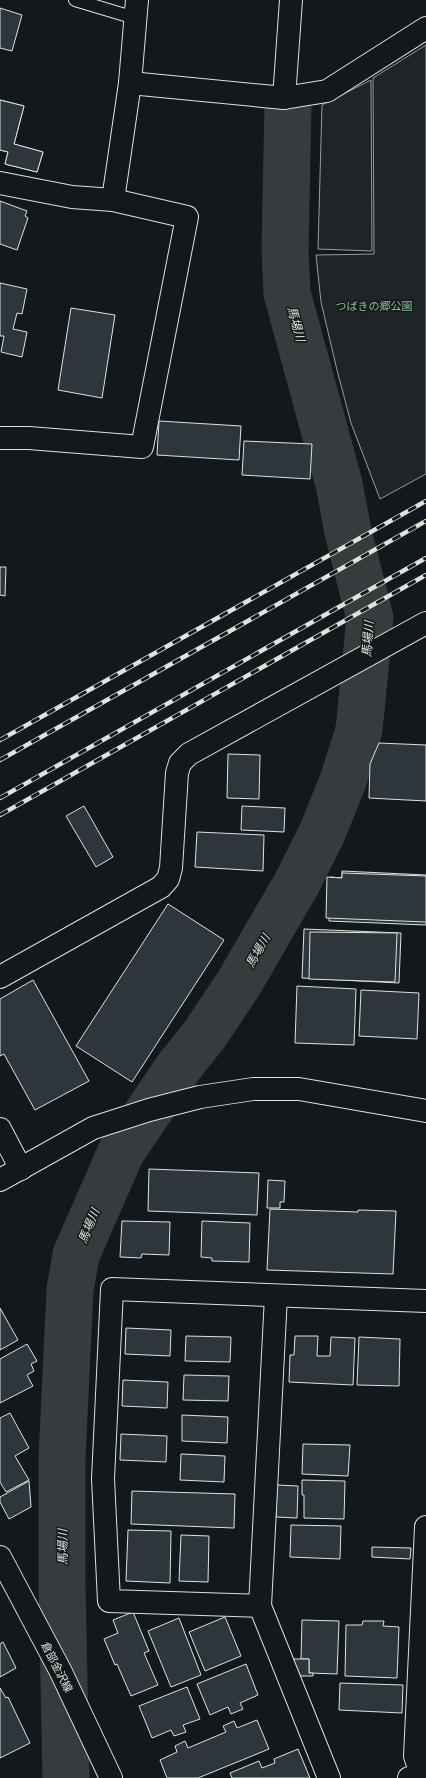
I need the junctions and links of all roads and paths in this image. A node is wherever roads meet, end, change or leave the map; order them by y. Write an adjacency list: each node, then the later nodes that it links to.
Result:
1 (75, 0): 3 (lane)
2 (291, 0): 6 (street)
3 (136, 9): 5 (street)
4 (426, 28): 6 (street)
5 (130, 83): 6 (street); 8 (street)
6 (284, 98)
7 (0, 183): 8 (street)
8 (113, 200): 9 (street)
9 (0, 438)
10 (426, 623): 11 (street)
11 (0, 977)
12 (426, 1111): 14 (street)
13 (0, 1129): 14 (street)
14 (21, 1168): 15 (street)
15 (0, 1180)
16 (276, 1296): 17 (street); 20 (street); 20 (street)
17 (426, 1301)
18 (426, 1527): 21 (street)
19 (0, 1557): 22 (street, 倉部金沢線)
20 (260, 1606): 23 (street)
21 (419, 1774)
22 (111, 1778)
23 (329, 1778)

